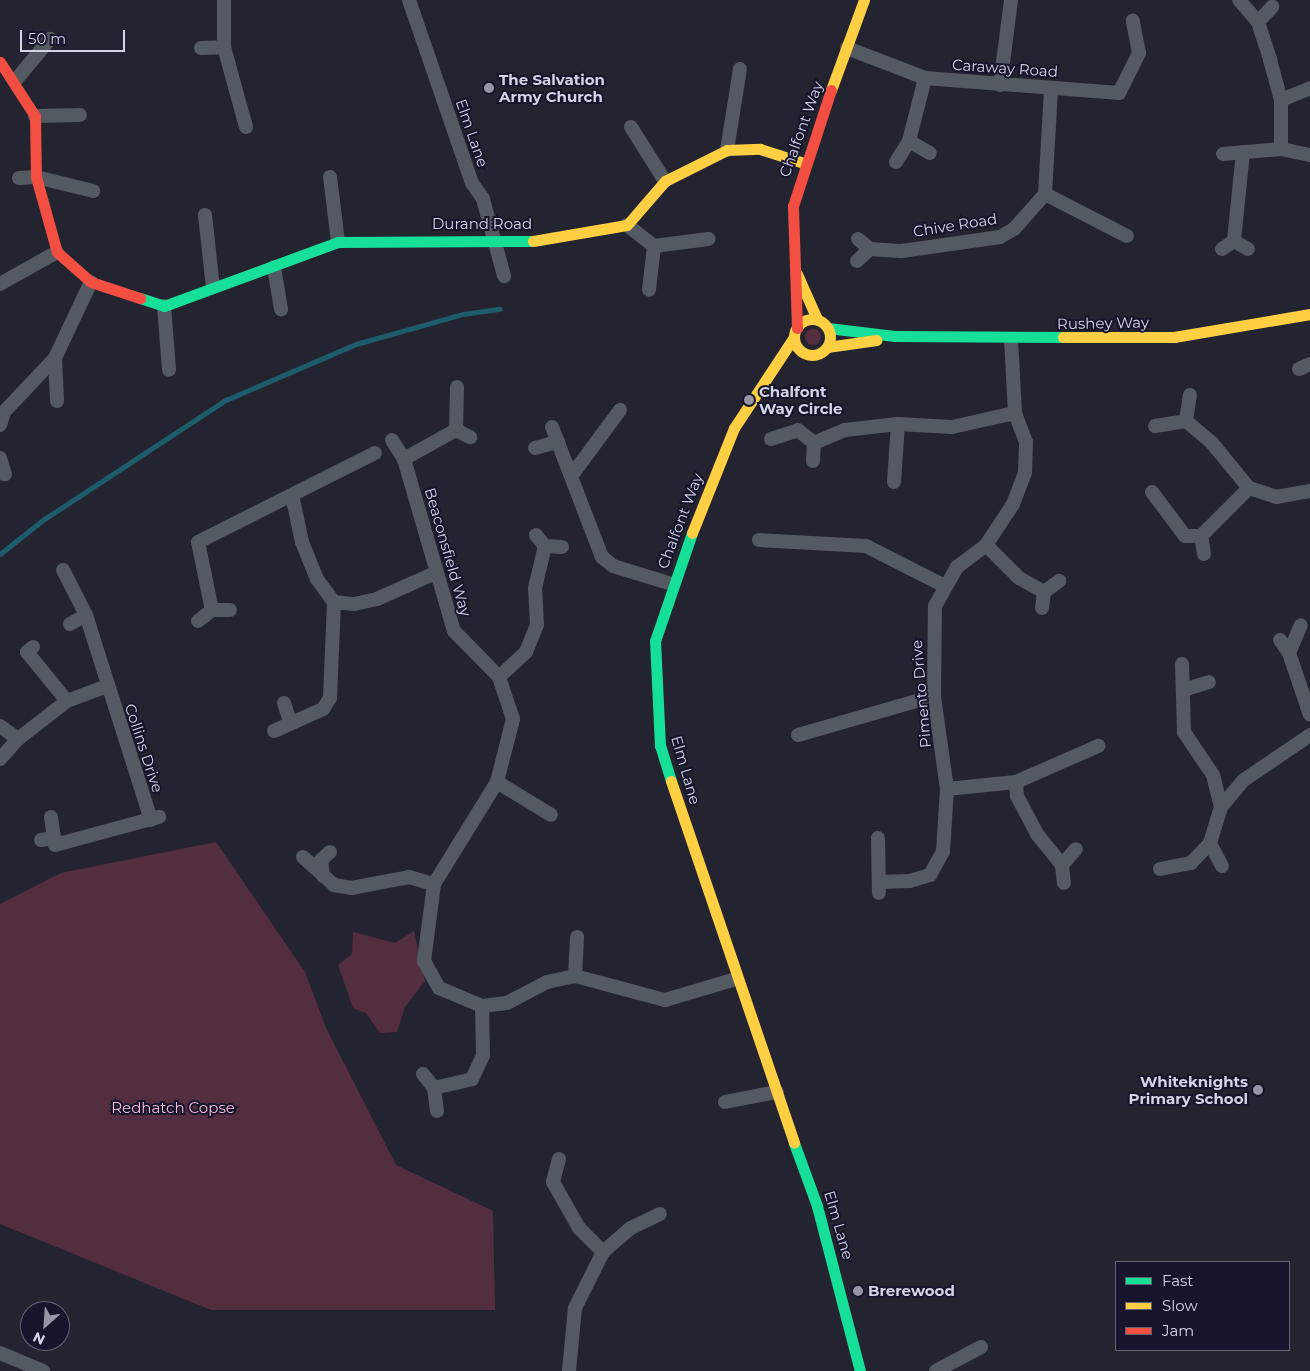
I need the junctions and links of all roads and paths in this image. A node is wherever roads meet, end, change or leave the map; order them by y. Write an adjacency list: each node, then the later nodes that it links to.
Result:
1 (224, 0): 10 (street)
2 (409, 0): 45 (street, Elm Lane)
3 (864, 0): 12 (street, Chalfont Way)
4 (1011, 0): 17 (street)
5 (1239, 0): 8 (street)
6 (1272, 7): 8 (street)
7 (1133, 21): 19 (street, Caraway Road)
8 (1258, 22): 20 (street)
9 (50, 39): 16 (street)
10 (224, 47): 11 (street); 23 (street)
11 (201, 48)
12 (847, 48): 15 (street, Caraway Road); 33 (street, Chalfont Way)
13 (0, 62): 16 (street)
14 (740, 69): 27 (street)
15 (925, 78): 17 (street, Caraway Road); 25 (street)
16 (15, 80): 22 (street)
17 (1000, 85): 19 (street, Caraway Road)
18 (1310, 88): 20 (street)
19 (1051, 90): 39 (street)
20 (1282, 100): 26 (street)
21 (80, 115): 22 (street)
22 (35, 116): 34 (street)
23 (246, 127)
24 (631, 127): 37 (street)
25 (909, 141): 29 (street); 32 (street)
26 (1281, 149): 28 (street); 31 (street)
27 (727, 150): 33 (street); 37 (street)
28 (1243, 152): 30 (street); 46 (street)
29 (930, 153)
30 (1223, 154)
31 (1310, 156)
32 (896, 162)
33 (804, 163): 55 (street, Chalfont Way)
34 (36, 176): 36 (street); 38 (street); 52 (street)
35 (330, 177): 47 (street)
36 (19, 178)
37 (665, 181): 41 (street)
38 (93, 191)
39 (1045, 194): 42 (street); 49 (street, Chive Road)
40 (205, 215): 59 (street)
41 (627, 225): 45 (street, Durand Road); 48 (street)
42 (1127, 236)
43 (709, 239): 48 (street)
44 (858, 239): 49 (street)
45 (496, 240): 47 (street, Durand Road); 56 (street, Elm Lane)
46 (1234, 241): 50 (street); 51 (street)
47 (338, 242): 54 (street, Durand Road)
48 (654, 246): 60 (street)
49 (870, 249): 53 (street)
50 (1222, 249)
51 (1248, 249)
52 (57, 252): 57 (street); 58 (street)
53 (857, 261)
54 (274, 267): 59 (street, Durand Road); 62 (street)
55 (796, 273): 64 (street, Chalfont Way); 66 (street, Chalfont Way)
56 (504, 276)
57 (91, 282): 61 (street); 71 (street)
58 (0, 284)
59 (213, 287): 61 (street, Durand Road)
60 (649, 290)
61 (164, 306): 72 (street)
62 (281, 309)
63 (1310, 314): 68 (street, Rushey Way)
64 (817, 319): 65 (street); 66 (street)
65 (828, 328): 67 (street, Rushey Way); 69 (street)
66 (796, 332): 70 (street); 74 (street, Chalfont Way)
67 (895, 336): 68 (street, Rushey Way); 69 (street, Rushey Way)
68 (1011, 339): 78 (street, Pimento Drive)
69 (827, 347): 70 (street)
70 (804, 353): 74 (street, Chalfont Way)
71 (55, 358): 76 (street); 81 (street)
72 (170, 370)
73 (457, 387): 84 (street)
74 (760, 392): 110 (street, Chalfont Way)
75 (1190, 395): 79 (street)
76 (57, 401)
77 (620, 410): 96 (street)
78 (1015, 413): 80 (street); 104 (street, Pimento Drive)
79 (1186, 421): 82 (street); 98 (street)
80 (898, 424): 89 (street); 97 (street)
81 (0, 425)
82 (1154, 426)
83 (552, 427): 88 (street)
84 (456, 430): 85 (street); 93 (street)
85 (470, 437)
86 (770, 438): 89 (street)
87 (392, 440): 93 (street, Beaconsfield Way)
88 (558, 442): 90 (street); 96 (street)
89 (814, 443): 94 (street)
90 (535, 448)
91 (375, 453): 101 (street)
92 (0, 458): 95 (street)
93 (404, 459): 108 (street, Beaconsfield Way)
94 (813, 462)
95 (5, 474)
96 (572, 475): 110 (street)
97 (894, 482)
98 (1249, 488): 99 (street); 102 (street)
99 (1310, 491)
100 (1152, 492): 102 (street)
101 (292, 495): 113 (street); 115 (street)
102 (1201, 536): 106 (street)
103 (759, 540): 111 (street)
104 (986, 545): 111 (street, Pimento Drive); 112 (street)
105 (562, 547): 125 (street)
106 (1204, 554)
107 (64, 570): 117 (street, Collins Drive)
108 (435, 573): 113 (street); 125 (street, Beaconsfield Way)
109 (1060, 581): 112 (street)
110 (672, 584): 160 (street, Elm Lane)
111 (943, 585): 129 (street, Pimento Drive)
112 (1044, 592): 114 (street)
113 (334, 602): 133 (street)
114 (1042, 608)
115 (212, 610): 116 (street); 118 (street)
116 (230, 610)
117 (86, 614): 119 (street); 127 (street, Collins Drive)
118 (198, 622)
119 (70, 624)
120 (1301, 625): 123 (street)
121 (1280, 640): 123 (street)
122 (33, 647): 130 (street)
123 (1289, 653): 132 (street)
124 (1182, 664): 128 (street)
125 (499, 677): 141 (street, Beaconsfield Way)
126 (1209, 682): 128 (street)
127 (106, 686): 130 (street); 146 (street, Collins Drive)
128 (1183, 690): 144 (street)
129 (934, 696): 136 (street); 143 (street, Pimento Drive)
130 (67, 701): 138 (street)
131 (284, 703): 133 (street)
132 (1310, 715)
133 (290, 721): 135 (street)
134 (0, 726): 138 (street)
135 (274, 731)
136 (798, 735)
137 (1310, 735): 144 (street)
138 (18, 739): 140 (street)
139 (1098, 746): 142 (street)
140 (0, 760)
141 (497, 782): 145 (street); 157 (street, Beaconsfield Way)
142 (1016, 782): 143 (street); 152 (street)
143 (947, 789): 147 (street, Pimento Drive)
144 (1221, 807): 148 (street)
145 (551, 815)
146 (51, 817)
147 (878, 838)
148 (1210, 842): 153 (street); 154 (street)
149 (1076, 849): 152 (street)
150 (330, 852): 155 (street)
151 (303, 857): 155 (street)
152 (1062, 865): 156 (street)
153 (1222, 866)
154 (1160, 869)
155 (323, 876): 157 (street)
156 (1064, 883)
157 (434, 884): 161 (street, Beaconsfield Way)
158 (577, 937): 159 (street)
159 (575, 976): 160 (street, Beaconsfield Way); 161 (street, Beaconsfield Way)
160 (736, 979): 164 (street, Elm Lane)
161 (482, 1006): 163 (street)
162 (422, 1074): 163 (street)
163 (434, 1088): 166 (street)
164 (776, 1092): 165 (street); 174 (street, Elm Lane)
165 (725, 1102)
166 (437, 1111)
167 (559, 1159): 169 (street)
168 (660, 1214): 169 (street)
169 (603, 1252): 173 (street)
170 (981, 1347): 175 (street)
171 (0, 1353): 172 (street)
172 (43, 1371)
173 (569, 1371)
174 (860, 1371)
175 (936, 1371)

